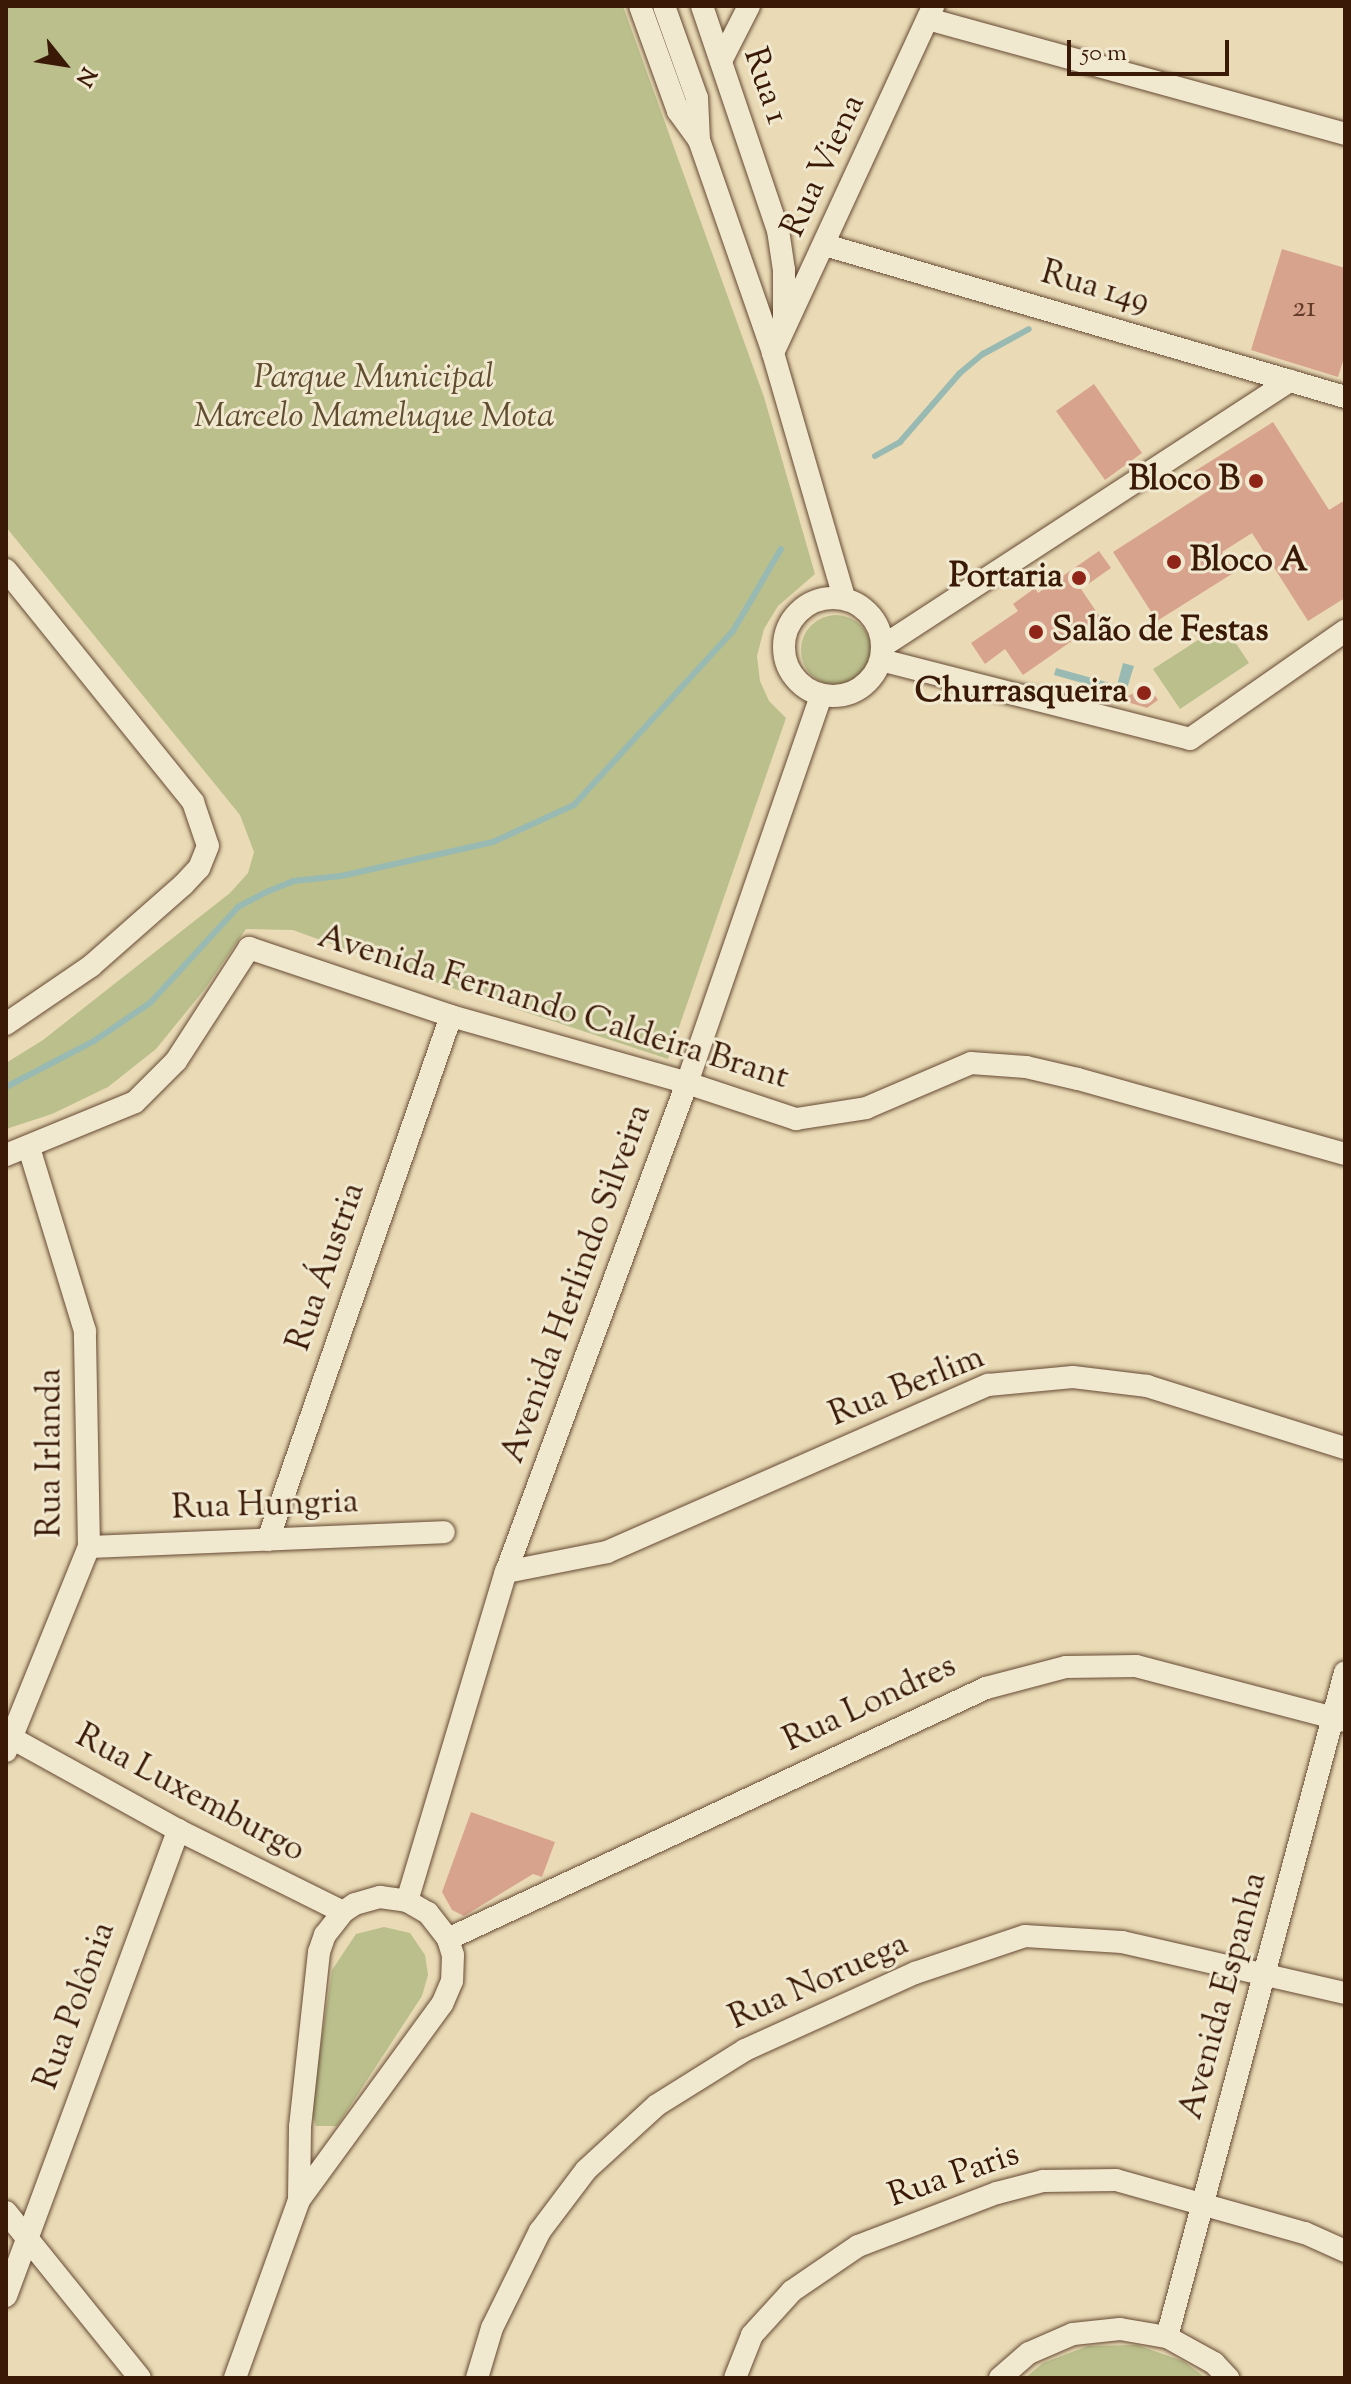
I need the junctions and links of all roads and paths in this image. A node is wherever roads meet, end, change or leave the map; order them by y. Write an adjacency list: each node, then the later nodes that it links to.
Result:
1 (640, 6): 8 (street)
2 (664, 6): 8 (street)
3 (702, 6): 6 (street, Rua 1)
4 (749, 6): 6 (street)
5 (930, 12): 7 (street); 9 (street, Rua Viena)
6 (721, 61): 10 (street, Rua 1)
7 (1345, 134)
8 (699, 140): 11 (street)
9 (825, 245): 10 (street, Rua Viena); 12 (street, Rua 149)
10 (784, 329): 11 (street, Rua Viena)
11 (773, 353): 15 (street)
12 (1290, 381): 13 (street, Rua 149); 17 (street)
13 (1345, 397)
14 (6, 570): 21 (street)
15 (844, 598): 17 (street); 18 (street)
16 (1345, 631): 17 (street)
17 (882, 653): 18 (street)
18 (821, 695): 22 (street, Avenida Herlindo Silveira)
19 (6, 996): 21 (street)
20 (451, 1016): 22 (street, Avenida Fernando Caldeira Brant); 23 (street, Avenida Fernando Caldeira Brant); 28 (street, Rua Áustria)
21 (13, 1019)
22 (687, 1083): 24 (street, Avenida Fernando Caldeira Brant); 30 (street, Avenida Herlindo Silveira)
23 (29, 1148): 25 (street); 29 (street, Rua Irlanda)
24 (1345, 1154)
25 (6, 1155)
26 (1345, 1448): 30 (street, Rua Berlim)
27 (444, 1532): 28 (street, Rua Hungria)
28 (268, 1540): 29 (street, Rua Hungria)
29 (89, 1547): 33 (street, Rua Irlanda)
30 (506, 1572): 35 (street, Avenida Herlindo Silveira)
31 (1345, 1672): 32 (street, Avenida Espanha)
32 (1339, 1720): 37 (street, Rua Londres); 38 (street, Avenida Espanha)
33 (9, 1741): 34 (street, Rua Luxemburgo)
34 (178, 1830): 36 (street, Rua Luxemburgo); 45 (street, Rua Polônia)
35 (407, 1901): 36 (street); 37 (street)
36 (343, 1912): 40 (street)
37 (448, 1939): 41 (street)
38 (1264, 1973): 39 (street, Rua Noruega); 43 (street, Avenida Espanha); 51 (street, Rua Noruega)
39 (1345, 1993)
40 (300, 2127): 41 (street); 42 (street)
41 (340, 2144): 42 (street)
42 (299, 2200): 50 (street)
43 (1205, 2204): 46 (street, Rua Paris); 48 (street, Avenida Espanha); 52 (street, Rua Paris)
44 (6, 2212): 45 (street)
45 (26, 2239): 47 (street, Rua Polônia); 49 (street)
46 (1345, 2251)
47 (6, 2296)
48 (1167, 2337): 53 (street); 54 (street)
49 (140, 2378)
50 (235, 2378)
51 (477, 2378)
52 (735, 2378)
53 (1000, 2378)
54 (1228, 2378)

